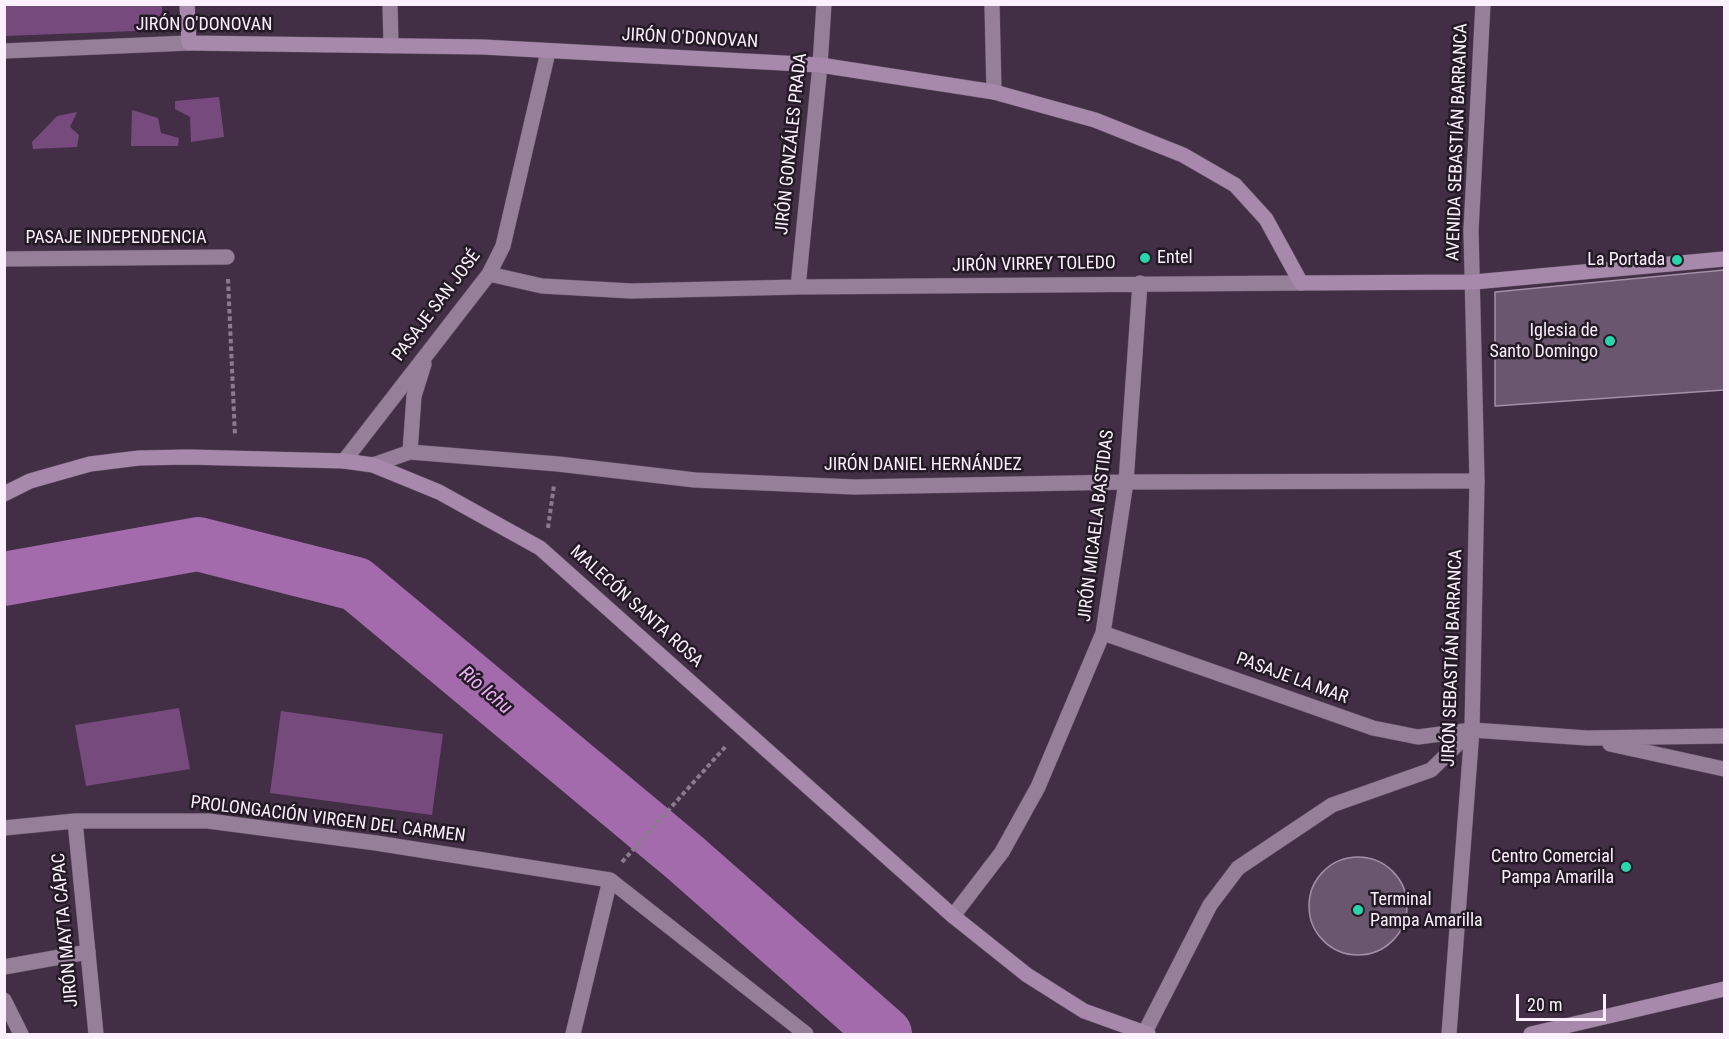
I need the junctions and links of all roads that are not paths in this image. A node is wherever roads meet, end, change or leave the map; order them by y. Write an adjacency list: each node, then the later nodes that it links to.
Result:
1 (187, 4): 6 (main road)
2 (390, 4): 7 (street)
3 (824, 4): 10 (street, JIRÓN GONZÁLES PRADA)
4 (992, 4): 11 (street)
5 (1483, 4): 16 (street, AVENIDA SEBASTIÁN BARRANCA)
6 (189, 43): 7 (main road, JIRÓN O'DONOVAN); 8 (street, JIRÓN O'DONOVAN)
7 (391, 45): 9 (main road, JIRÓN O'DONOVAN)
8 (4, 51)
9 (548, 52): 10 (main road, JIRÓN O'DONOVAN); 15 (street, PASAJE SAN JOSÉ)
10 (820, 65): 11 (main road, JIRÓN O'DONOVAN); 19 (street, JIRÓN GONZÁLES PRADA)
11 (994, 92): 18 (main road, JIRÓN O'DONOVAN)
12 (227, 257): 13 (street, PASAJE INDEPENDENCIA)
13 (4, 259)
14 (1725, 259): 16 (main road, JIRÓN VIRREY TOLEDO)
15 (489, 274): 19 (street, JIRÓN VIRREY TOLEDO); 20 (street, PASAJE SAN JOSÉ)
16 (1474, 282): 18 (main road, JIRÓN VIRREY TOLEDO); 24 (street, JIRÓN SEBASTIÁN BARRANCA)
17 (1140, 283): 18 (street, JIRÓN VIRREY TOLEDO); 19 (street, JIRÓN VIRREY TOLEDO); 25 (street, JIRÓN MICAELA BASTIDAS)
18 (1301, 283)
19 (798, 287)
20 (427, 354): 21 (street); 22 (street, PASAJE SAN JOSÉ)
21 (410, 452): 23 (street, JIRÓN DANIEL HERNÁNDEZ); 25 (street, JIRÓN DANIEL HERNÁNDEZ)
22 (344, 460): 23 (main road, MALECÓN SANTA ROSA); 26 (main road, MALECÓN SANTA ROSA)
23 (373, 465): 35 (main road, MALECÓN SANTA ROSA)
24 (1477, 481): 25 (street, JIRÓN DANIEL HERNÁNDEZ); 28 (street, JIRÓN SEBASTIÁN BARRANCA)
25 (1126, 482): 27 (street, JIRÓN MICAELA BASTIDAS)
26 (4, 494)
27 (1103, 633): 28 (street, PASAJE LA MAR); 35 (street, JIRÓN MICAELA BASTIDAS)
28 (1472, 730): 30 (street, PASAJE LA MAR); 40 (street); 45 (street, JIRÓN SEBASTIÁN BARRANCA)
29 (1725, 736): 30 (street)
30 (1587, 738): 31 (street)
31 (1725, 768)
32 (75, 821): 33 (street, PROLONGACIÓN VIRGEN DEL CARMEN); 34 (street, PROLONGACIÓN VIRGEN DEL CARMEN); 36 (street, JIRÓN MAYTA CÁPAC)
33 (4, 828)
34 (610, 880): 43 (street); 44 (street)
35 (953, 916): 40 (main road, MALECÓN SANTA ROSA)
36 (88, 952): 37 (street); 42 (street, JIRÓN MAYTA CÁPAC)
37 (4, 967)
38 (1725, 989): 46 (main road)
39 (4, 1000): 41 (street)
40 (1146, 1034)
41 (21, 1035)
42 (96, 1035)
43 (573, 1035)
44 (807, 1035)
45 (1449, 1035)
46 (1531, 1035)

